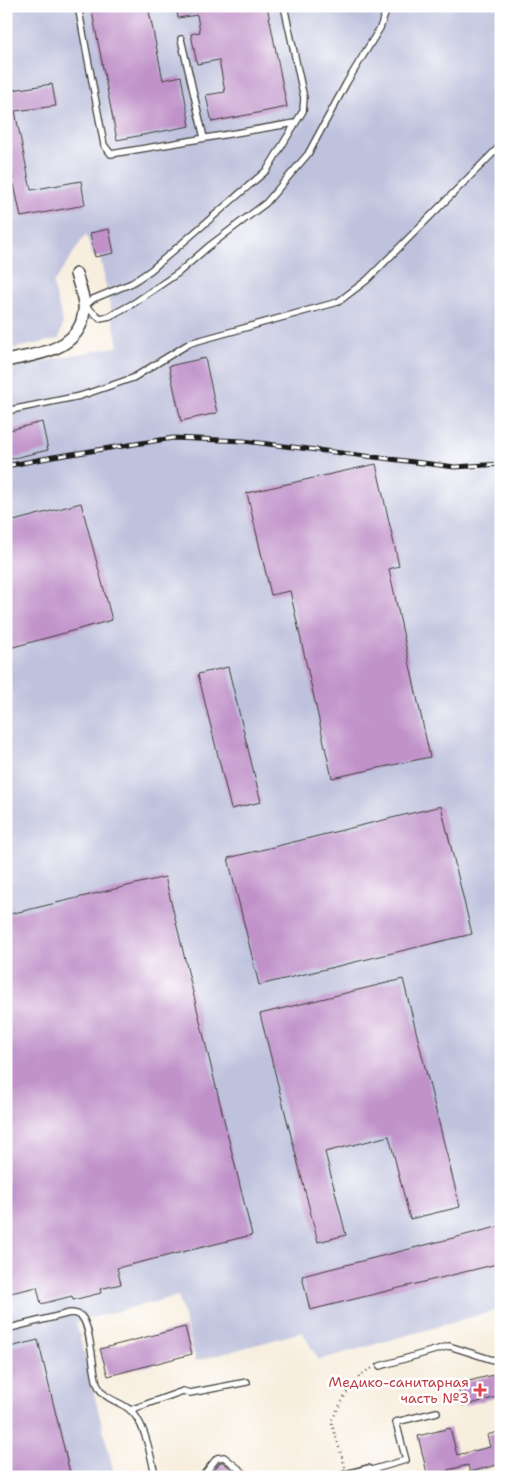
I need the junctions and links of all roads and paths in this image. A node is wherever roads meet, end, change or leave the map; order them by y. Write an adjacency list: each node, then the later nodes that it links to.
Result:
1 (78, 6): 6 (lane)
2 (284, 6): 5 (lane)
3 (388, 6): 9 (lane)
4 (181, 39): 6 (lane)
5 (295, 123): 6 (lane); 9 (lane)
6 (204, 138)
7 (501, 145): 11 (lane)
8 (76, 274): 9 (street)
9 (84, 306): 10 (street)
10 (6, 361)
11 (6, 411)
12 (6, 1329): 16 (lane)
13 (501, 1358): 14 (lane)
14 (380, 1366): 18 (path)
15 (247, 1382): 16 (lane)
16 (130, 1410): 19 (lane)
17 (438, 1412): 18 (lane)
18 (356, 1475)
19 (156, 1477)
20 (202, 1477): 21 (lane)
21 (249, 1477)

